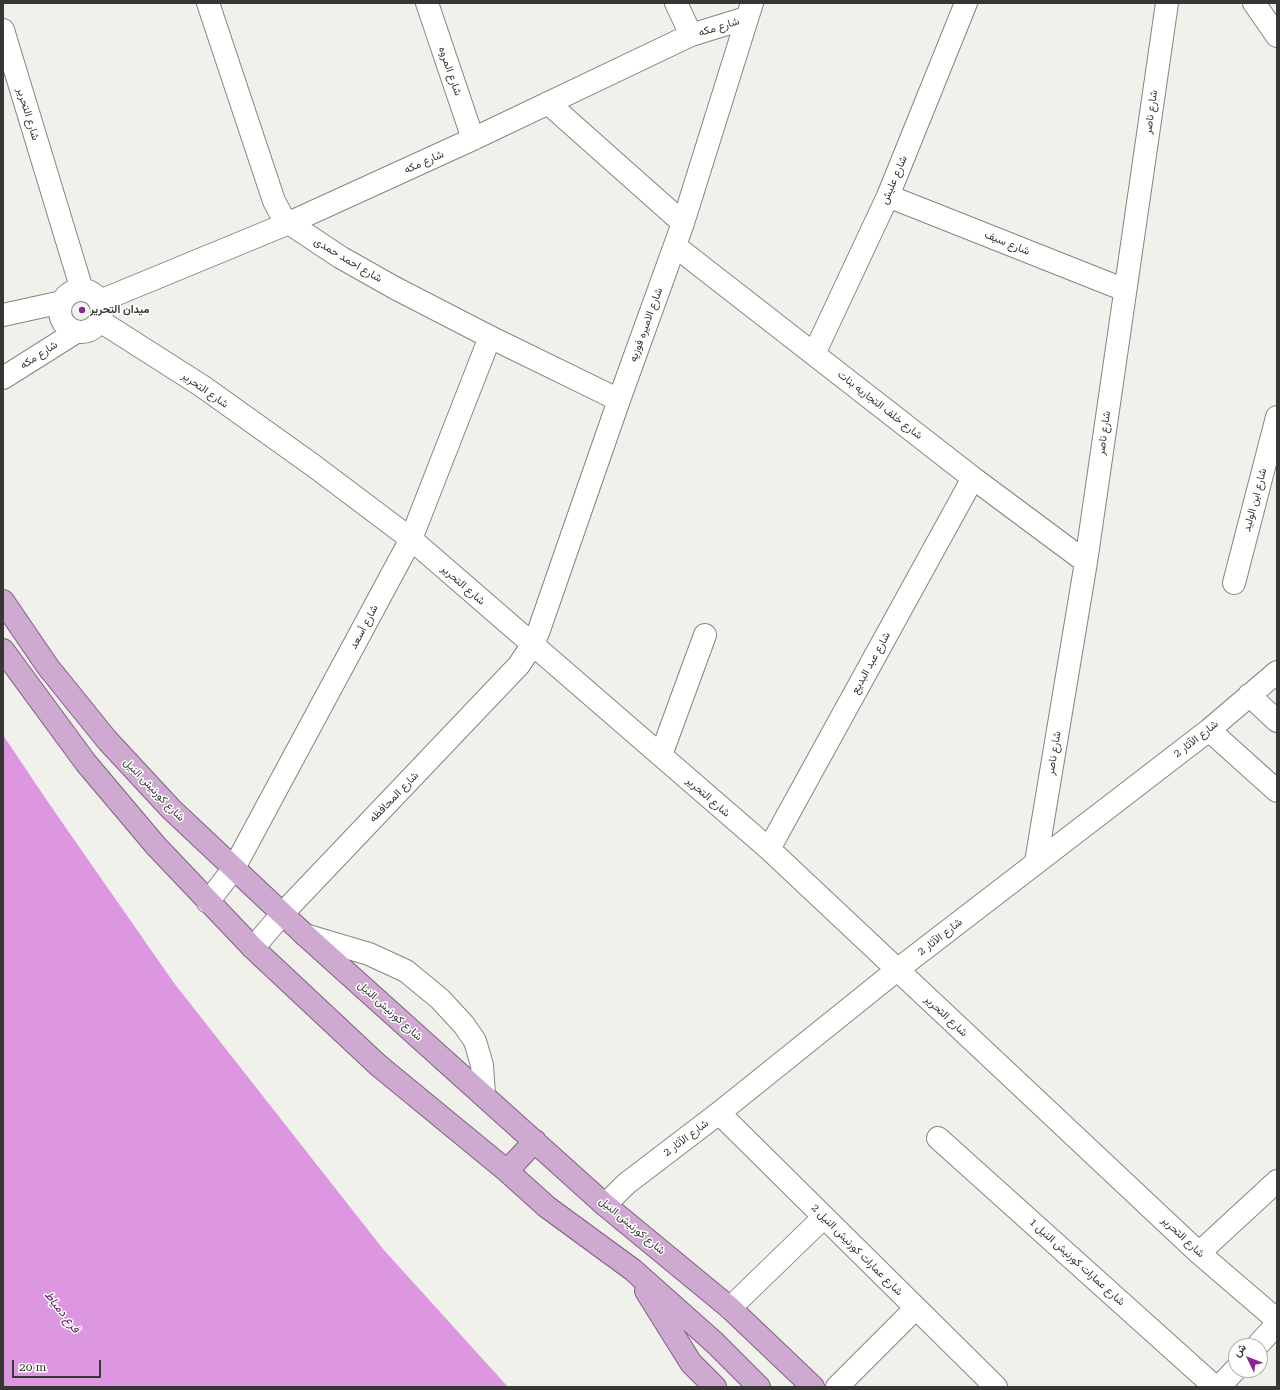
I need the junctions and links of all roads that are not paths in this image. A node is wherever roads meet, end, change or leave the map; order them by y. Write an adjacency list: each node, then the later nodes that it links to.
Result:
1 (208, 3): 14 (street, شارع احمد حمدى)
2 (427, 3): 12 (street, شارع المروه)
3 (676, 3): 9 (street)
4 (966, 3): 13 (street, شارع عليش)
5 (1167, 3): 17 (street, شارع ناصر)
6 (1254, 3): 10 (street)
7 (749, 11): 9 (street, شارع مكه); 15 (street, شارع الاميره فوزيه)
8 (3, 30): 19 (street, شارع التحرير)
9 (691, 35): 11 (street, شارع مكه)
10 (1277, 36)
11 (548, 103): 12 (street, شارع مكه); 15 (street)
12 (473, 139): 14 (street, شارع مكه)
13 (888, 196): 17 (street, شارع سيف); 23 (street, شارع عليش)
14 (288, 223): 19 (street, شارع مكه); 22 (street, شارع احمد حمدى)
15 (683, 223): 16 (street, شارع الاميره فوزيه)
16 (674, 246): 23 (street, شارع خلف التجاريه بنات); 25 (street, شارع الاميره فوزيه)
17 (1125, 290): 29 (street, شارع ناصر)
18 (62, 302): 19 (street); 20 (street); 21 (street)
19 (94, 304): 21 (street); 28 (street, شارع التحرير)
20 (3, 315)
21 (76, 332): 24 (street, شارع مكه)
22 (490, 337): 25 (street, شارع احمد حمدى); 28 (street, شارع أسعد)
23 (814, 354): 27 (street, شارع خلف التجاريه بنات)
24 (3, 378)
25 (619, 400): 33 (street, شارع الاميره فوزيه)
26 (1277, 417): 30 (street, شارع ابن الوليد)
27 (973, 478): 29 (street, شارع خلف التجاريه بنات); 41 (street, شارع عبد البديع)
28 (411, 539): 33 (street, شارع التحرير); 43 (street, شارع أسعد)
29 (1086, 562): 42 (street, شارع ناصر)
30 (1234, 583)
31 (3, 601): 43 (main road, شارع كورنيش النيل)
32 (705, 635): 39 (street)
33 (533, 644): 39 (street, شارع التحرير); 45 (street, شارع المحافظه)
34 (3, 650): 44 (main road)
35 (1277, 672): 36 (street, شارع الآثار 2)
36 (1249, 695): 37 (street); 38 (street, شارع الآثار 2)
37 (1277, 721)
38 (1208, 730): 40 (street); 42 (street, شارع الآثار 2)
39 (660, 756): 41 (street, شارع التحرير)
40 (1277, 791)
41 (769, 849): 48 (street, شارع التحرير)
42 (1036, 862): 48 (street, شارع الآثار 2)
43 (234, 868): 44 (street, شارع أسعد); 45 (main road, شارع كورنيش النيل)
44 (208, 902): 47 (main road)
45 (283, 913): 46 (main road, شارع كورنيش النيل); 47 (street, شارع المحافظه)
46 (305, 935): 49 (main road, شارع كورنيش النيل); 49 (street)
47 (252, 948): 53 (main road)
48 (897, 970): 50 (street, شارع الآثار 2); 57 (street, شارع التحرير)
49 (484, 1095): 52 (main road, شارع كورنيش النيل)
50 (719, 1113): 55 (street, شارع الآثار 2); 56 (street, شارع عمارات كورنيش النيل 2)
51 (938, 1138): 70 (street, شارع عمارات كورنيش النيل 1)
52 (535, 1141): 53 (main road); 55 (main road, شارع كورنيش النيل)
53 (507, 1171): 58 (main road)
54 (1277, 1181): 57 (street)
55 (605, 1204): 59 (main road, شارع كورنيش النيل)
56 (824, 1217): 59 (street); 60 (street, شارع عمارات كورنيش النيل 2)
57 (1199, 1253): 61 (street, شارع التحرير)
58 (633, 1270): 65 (main road); 66 (main road)
59 (730, 1308): 67 (main road, شارع كورنيش النيل)
60 (916, 1308): 68 (street); 69 (street, شارع عمارات كورنيش النيل 2)
61 (1277, 1320)
62 (1277, 1324): 63 (street)
63 (1264, 1338)
64 (1228, 1377): 71 (street)
65 (714, 1387)
66 (758, 1387)
67 (813, 1387)
68 (836, 1387)
69 (996, 1387)
70 (1215, 1387)
71 (1219, 1387)

